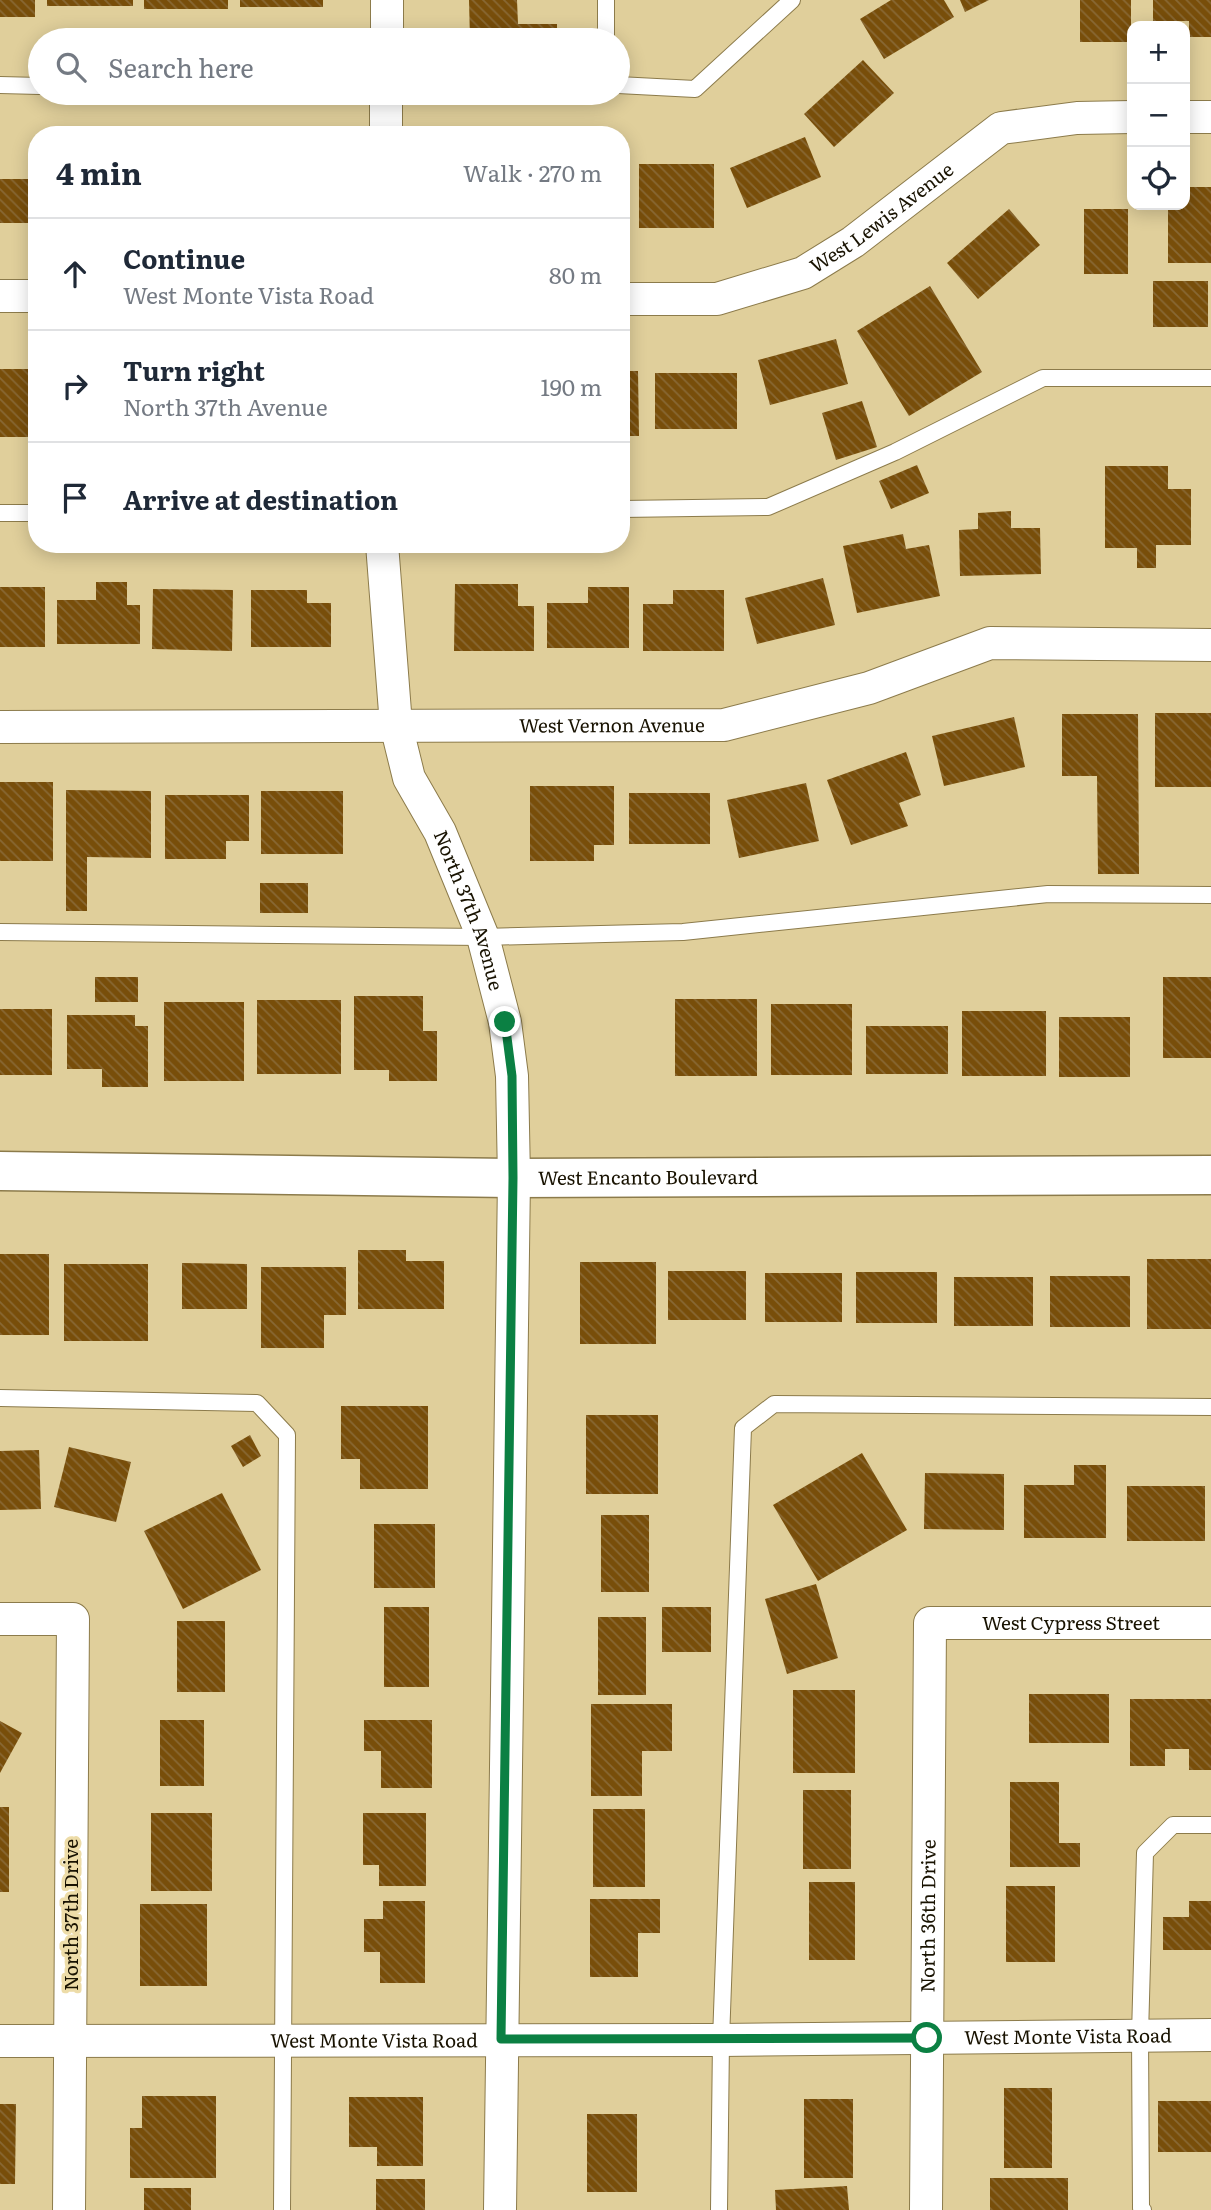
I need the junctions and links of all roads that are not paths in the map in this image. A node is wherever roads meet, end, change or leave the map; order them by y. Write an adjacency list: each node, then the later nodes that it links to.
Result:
1 (387, 0): 4 (street)
2 (606, 0): 5 (lane)
3 (792, 0): 8 (lane)
4 (387, 28)
5 (606, 28)
6 (0, 85): 7 (lane)
7 (28, 86)
8 (630, 86)
9 (386, 105): 13 (street)
10 (1127, 117): 16 (street, West Lewis Avenue)
11 (1190, 117): 12 (street)
12 (1211, 117)
13 (386, 126)
14 (0, 296): 15 (street)
15 (28, 296)
16 (630, 299)
17 (1211, 377): 18 (lane)
18 (630, 509)
19 (0, 513): 20 (lane)
20 (28, 513)
21 (383, 553): 23 (street, North 37th Avenue)
22 (1211, 645): 23 (street, West Vernon Avenue)
23 (396, 725): 24 (street, West Vernon Avenue); 27 (street, North 37th Avenue)
24 (0, 727)
25 (1211, 895): 27 (lane)
26 (0, 932): 27 (lane)
27 (483, 937): 30 (street, North 37th Avenue)
28 (0, 1171): 30 (street, West Encanto Boulevard)
29 (1211, 1175): 30 (street, West Encanto Boulevard)
30 (513, 1178): 40 (street, North 37th Avenue)
31 (0, 1398): 41 (lane)
32 (1211, 1407): 42 (lane)
33 (0, 1619): 44 (street, North 37th Drive)
34 (929, 1623): 35 (street, West Cypress Street); 39 (street, North 36th Drive)
35 (1211, 1623)
36 (1211, 1825): 37 (lane)
37 (1140, 2035): 38 (street, West Monte Vista Road); 39 (street, West Monte Vista Road); 50 (lane)
38 (1211, 2035)
39 (927, 2038): 42 (street, West Monte Vista Road); 49 (street, North 36th Drive)
40 (501, 2039): 41 (street, West Monte Vista Road); 42 (street, West Monte Vista Road); 47 (street, North 37th Avenue)
41 (282, 2040): 44 (street, West Monte Vista Road); 46 (lane)
42 (720, 2040): 48 (lane)
43 (0, 2041): 44 (street, West Monte Vista Road)
44 (70, 2041): 45 (street, North 37th Drive)
45 (69, 2210)
46 (282, 2210)
47 (500, 2210)
48 (719, 2210)
49 (926, 2210)
50 (1143, 2210)

